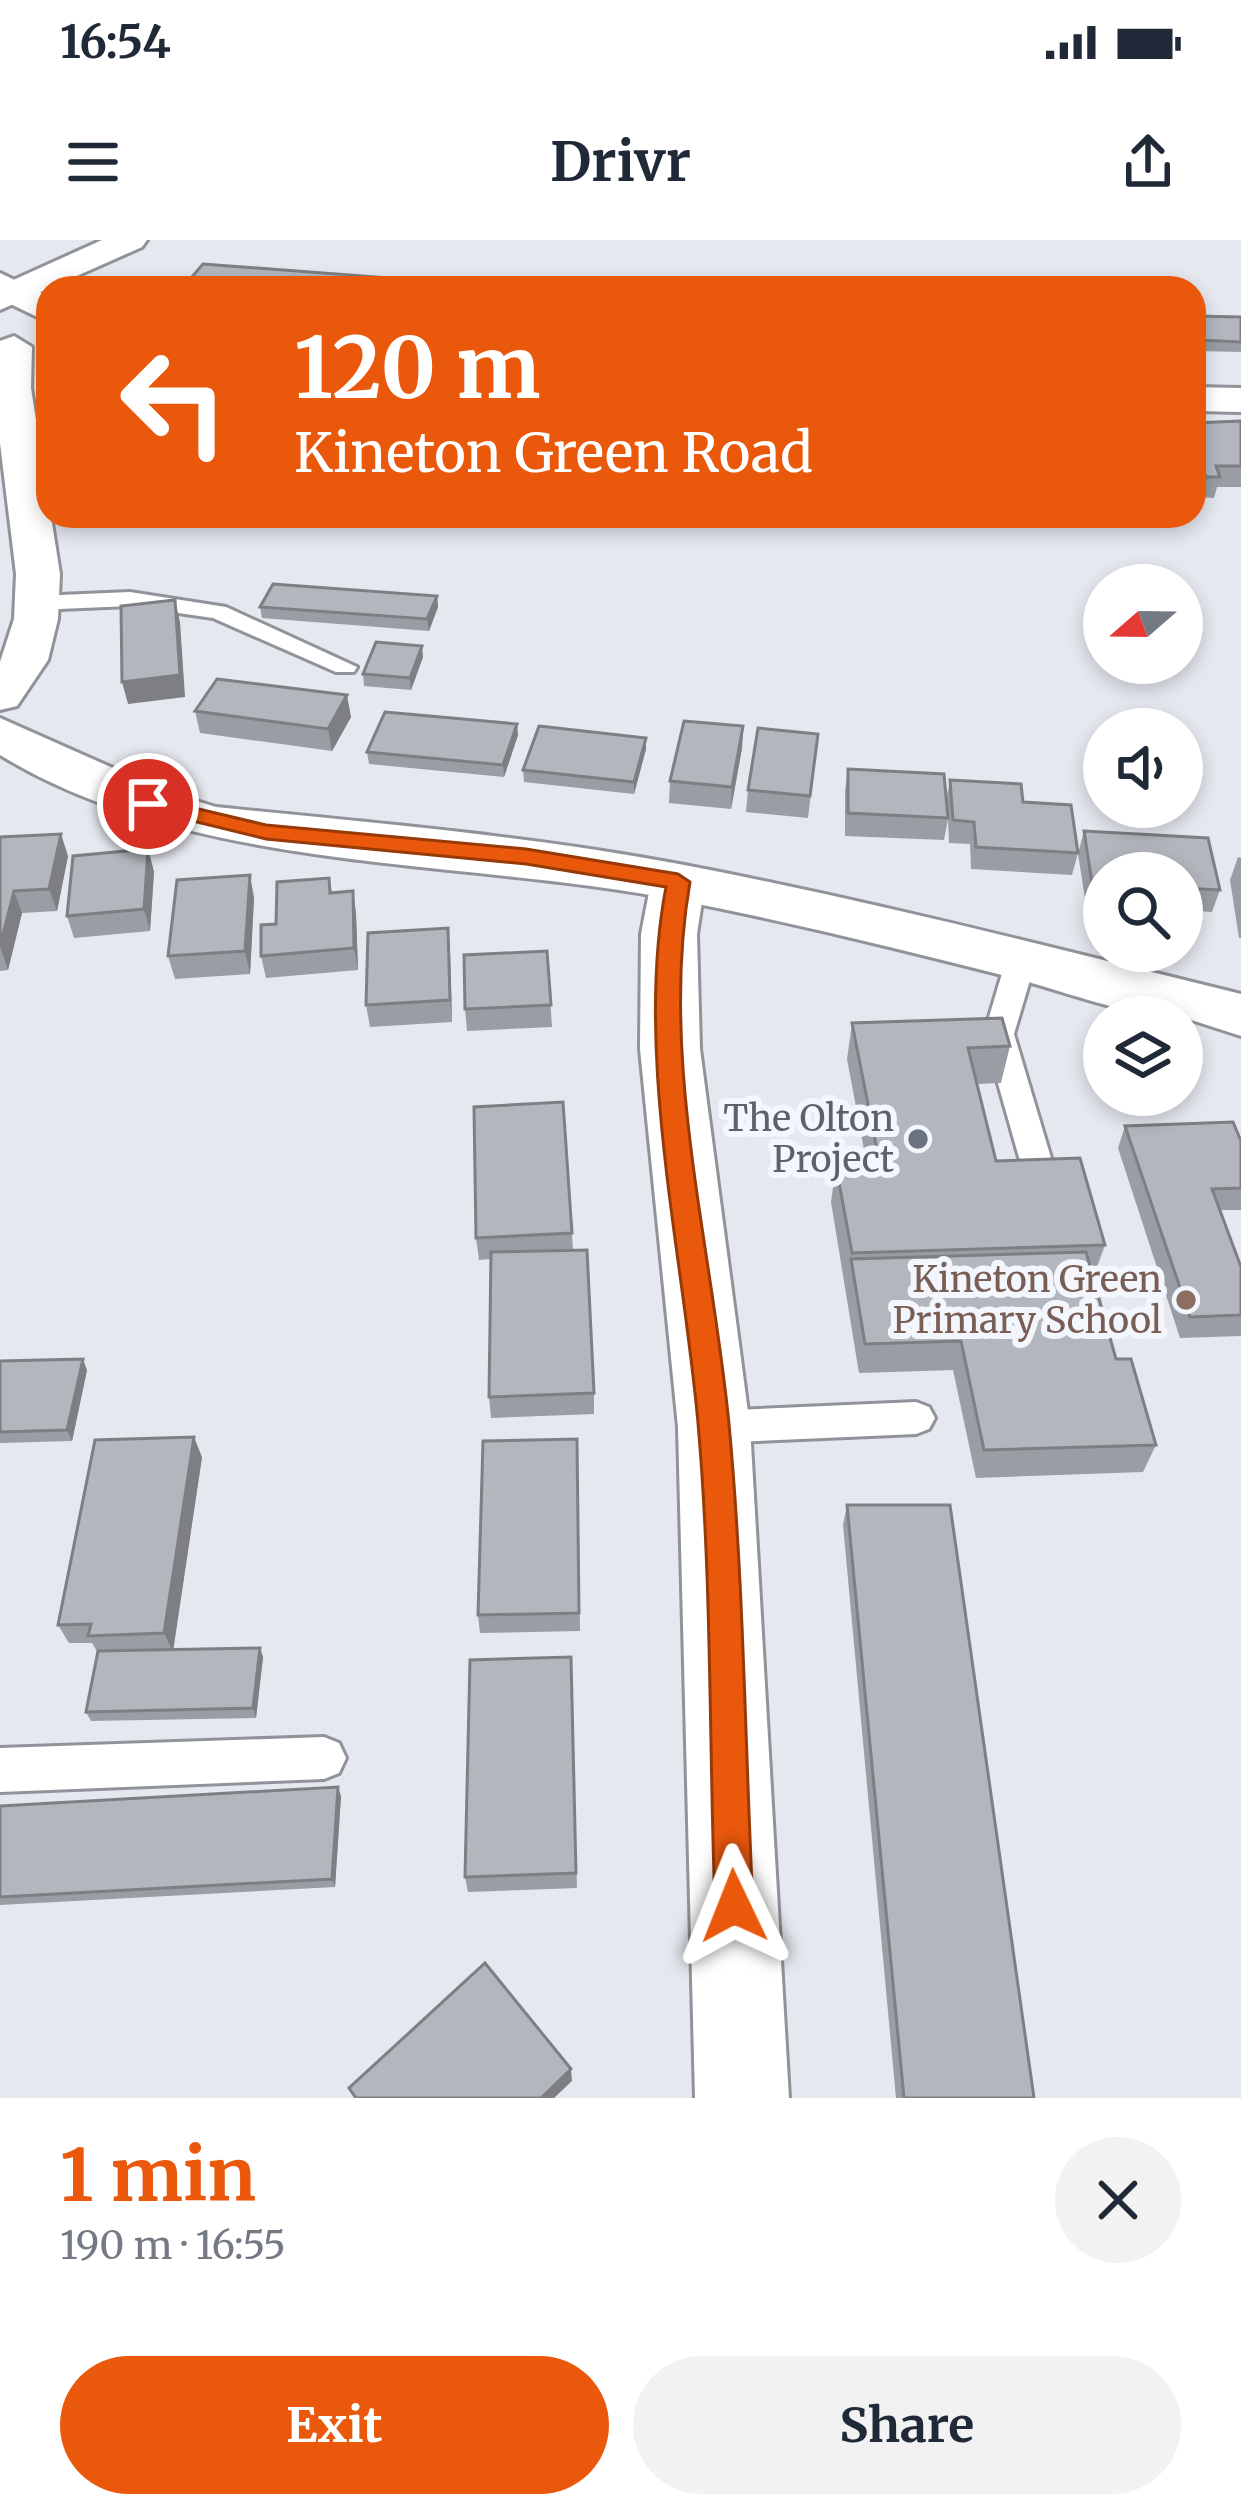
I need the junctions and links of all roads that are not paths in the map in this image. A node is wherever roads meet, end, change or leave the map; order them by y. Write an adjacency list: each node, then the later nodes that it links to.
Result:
1 (146, 244): 2 (main road); 3 (main road)
2 (77, 276)
3 (101, 276)
4 (26, 300): 5 (main road)
5 (7, 339): 8 (street)
6 (1206, 399): 7 (main road)
7 (1241, 400)
8 (36, 603): 9 (lane); 10 (street)
9 (344, 667)
10 (0, 696)
11 (0, 734): 12 (main road)
12 (678, 882): 13 (main road); 17 (street)
13 (1022, 960): 14 (main road); 15 (lane)
14 (1241, 1015)
15 (1038, 1168)
16 (916, 1418): 17 (lane)
17 (714, 1427): 20 (street)
18 (324, 1758): 19 (lane)
19 (0, 1770)
20 (742, 2098)

